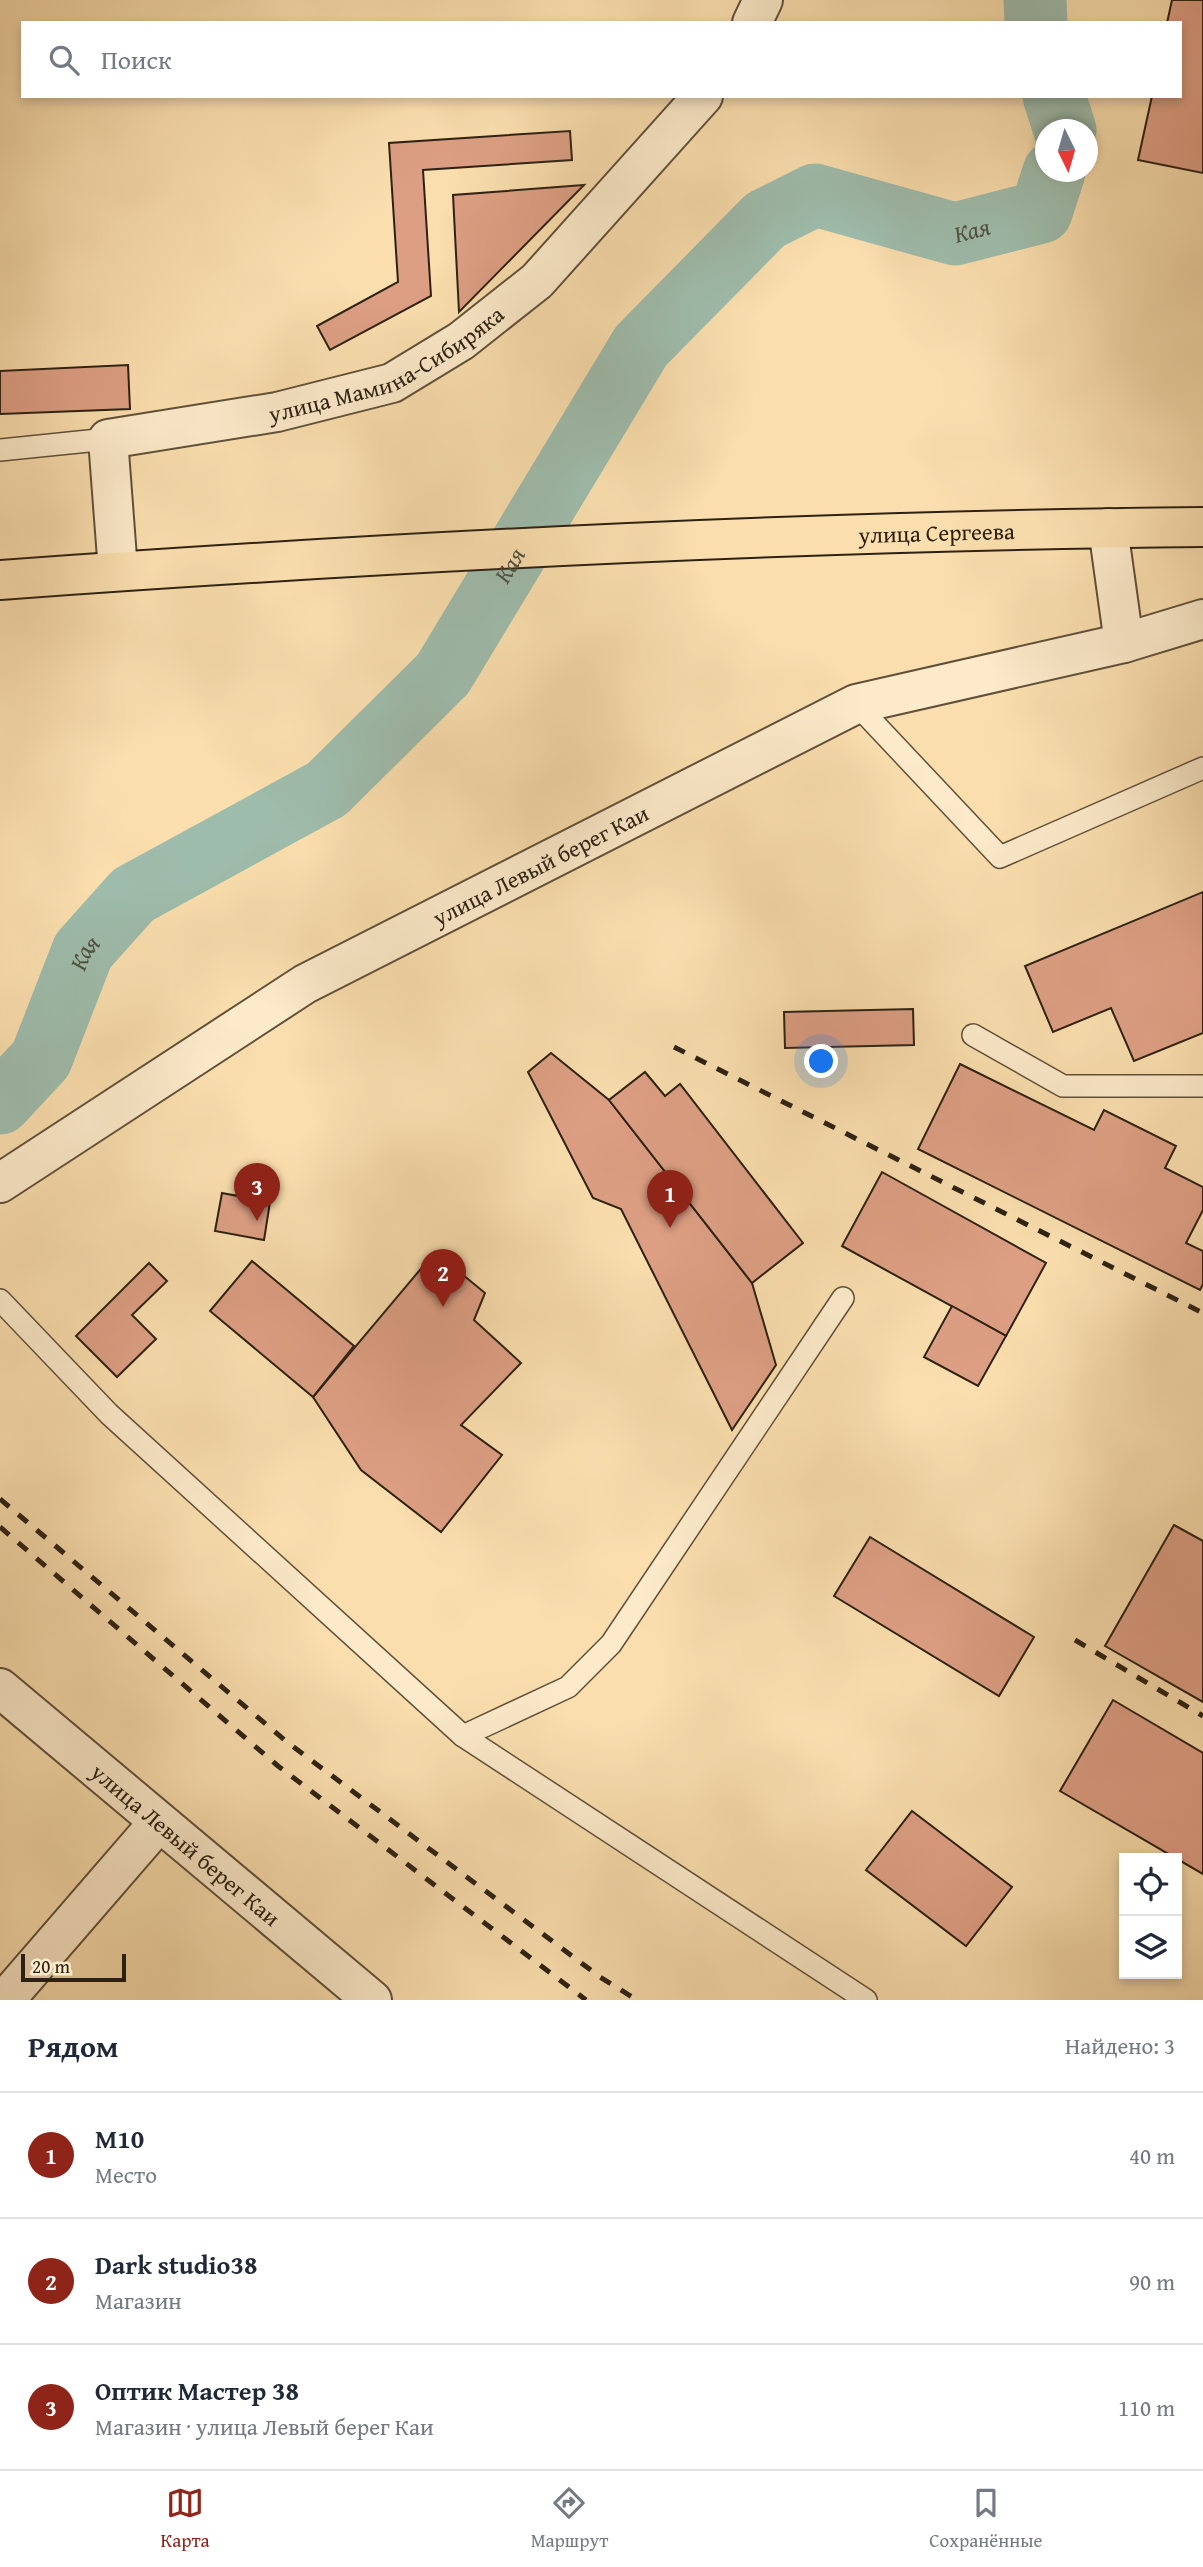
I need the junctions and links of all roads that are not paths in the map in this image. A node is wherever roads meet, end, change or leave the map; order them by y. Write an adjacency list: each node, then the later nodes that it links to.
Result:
1 (763, 0): 2 (street)
2 (753, 21)
3 (702, 98): 4 (street, улица Мамина-Сибиряка)
4 (108, 439): 5 (lane); 8 (street)
5 (0, 450)
6 (1203, 527): 7 (main road, улица Сергеева)
7 (1108, 528): 8 (main road, улица Сергеева); 11 (street)
8 (117, 571): 9 (main road, улица Сергеева)
9 (0, 580)
10 (1203, 619): 11 (street, улица Левый берег Каи)
11 (1124, 643): 12 (street, улица Левый берег Каи)
12 (856, 704): 13 (lane); 16 (street, улица Левый берег Каи)
13 (1203, 768)
14 (972, 1035): 15 (lane)
15 (1203, 1086)
16 (0, 1183)
17 (843, 1298): 20 (lane)
18 (0, 1300): 20 (lane)
19 (0, 1688): 21 (street, улица Левый берег Каи)
20 (463, 1737): 24 (lane)
21 (159, 1822): 22 (street); 23 (street, улица Левый берег Каи)
22 (5, 2000)
23 (372, 2000)
24 (866, 2000)

